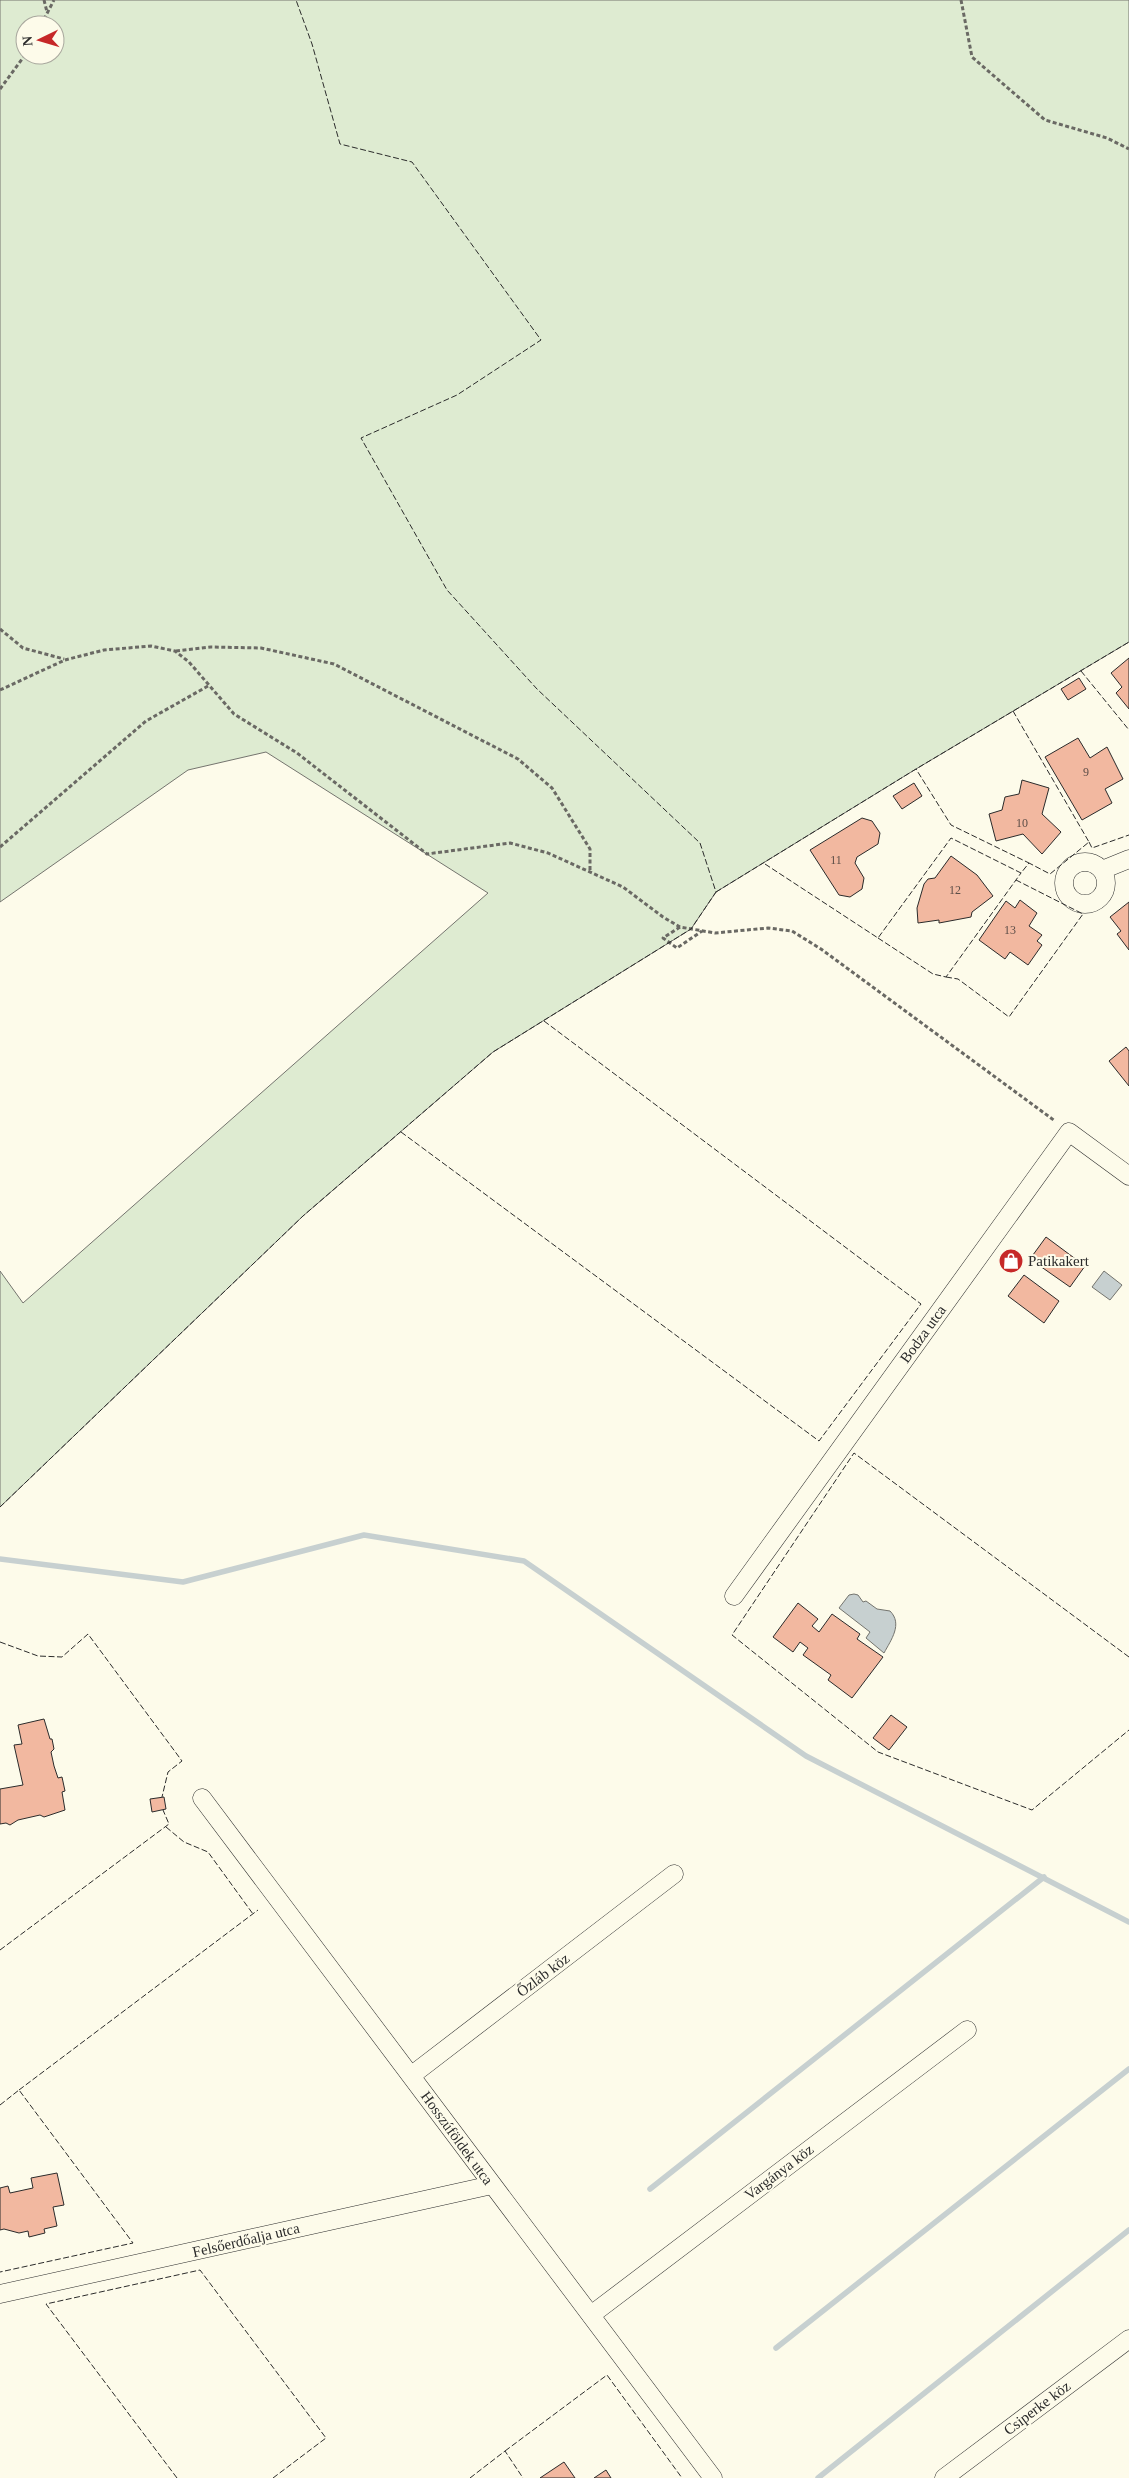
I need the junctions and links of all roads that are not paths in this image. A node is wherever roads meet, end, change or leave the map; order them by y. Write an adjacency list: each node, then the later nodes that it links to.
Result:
1 (1129, 859): 2 (street)
2 (1102, 870)
3 (1129, 1176): 4 (street, Bodza utca)
4 (734, 1596)
5 (202, 1798): 8 (street, Hosszúföldek utca)
6 (674, 1874): 8 (street, Őzláb köz)
7 (967, 2030): 11 (street, Vargánya köz)
8 (412, 2075): 9 (street, Hosszúföldek utca)
9 (492, 2185): 10 (street, Felsőerdőalja utca); 11 (street, Hosszúföldek utca)
10 (0, 2294)
11 (591, 2315): 13 (street, Hosszúföldek utca)
12 (1129, 2339): 14 (street, Csiperke köz)
13 (712, 2478)
14 (944, 2478)

